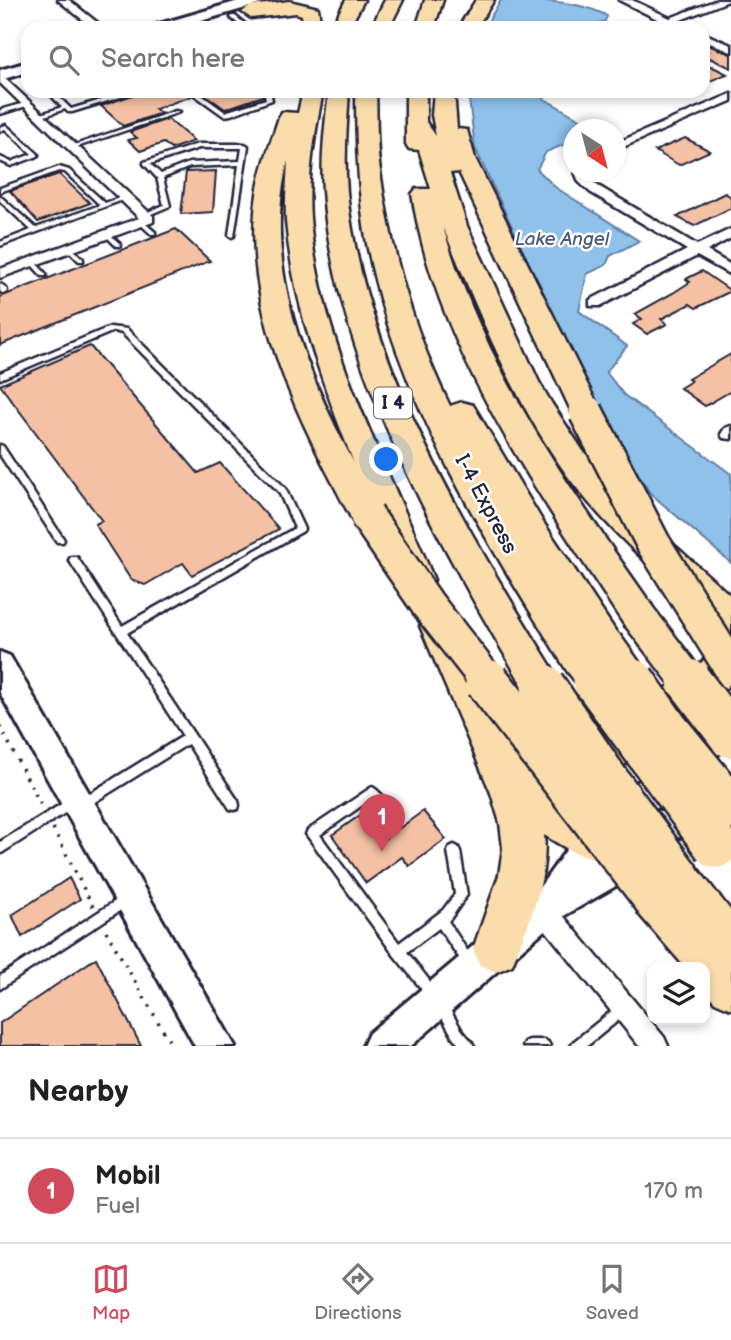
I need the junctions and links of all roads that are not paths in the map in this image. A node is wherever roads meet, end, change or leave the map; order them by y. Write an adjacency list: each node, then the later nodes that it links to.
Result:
1 (63, 0): 13 (street)
2 (290, 0): 12 (street)
3 (355, 0): 16 (highway)
4 (364, 0): 17 (highway)
5 (394, 0): 18 (highway)
6 (412, 0): 19 (highway)
7 (434, 0): 20 (highway)
8 (485, 0): 21 (highway)
9 (624, 0): 22 (street)
10 (726, 0): 22 (street)
11 (325, 13): 12 (highway)
12 (246, 14): 14 (street); 15 (street)
13 (90, 21)
14 (204, 21)
15 (222, 21)
16 (344, 21)
17 (359, 21)
18 (384, 21)
19 (403, 21)
20 (427, 21)
21 (472, 21)
22 (669, 21)
23 (710, 39): 24 (street)
24 (731, 49)
25 (21, 70): 27 (main road)
26 (21, 77): 27 (street)
27 (2, 80): 28 (street)
28 (21, 97)
29 (731, 97): 50 (street)
30 (22, 98): 43 (street)
31 (57, 98): 44 (lane)
32 (115, 98): 44 (lane)
33 (202, 98): 34 (lane)
34 (269, 98)
35 (296, 98): 52 (highway)
36 (311, 98): 79 (highway)
37 (339, 98): 104 (highway, I 4, bridge)
38 (366, 98): 88 (highway, I-4 Express)
39 (387, 98): 88 (highway, I-4 Express)
40 (416, 98): 48 (highway)
41 (444, 98): 80 (highway)
42 (454, 98): 91 (highway, bridge)
43 (29, 104): 45 (lane); 47 (street)
44 (67, 107): 47 (lane)
45 (0, 112)
46 (177, 112): 51 (lane)
47 (40, 116): 51 (street)
48 (415, 122): 80 (highway); 93 (highway, bridge)
49 (0, 129): 53 (lane)
50 (626, 142)
51 (72, 147): 59 (street)
52 (281, 151): 79 (highway); 81 (highway)
53 (0, 159)
54 (242, 163): 55 (lane); 55 (lane); 66 (lane)
55 (160, 177): 61 (lane)
56 (586, 182): 70 (street)
57 (0, 190): 60 (lane)
58 (0, 198): 62 (lane)
59 (125, 198): 60 (lane); 61 (street)
60 (103, 204): 62 (lane)
61 (144, 219): 63 (lane); 65 (street)
62 (35, 231): 67 (lane)
63 (153, 233)
64 (731, 233): 70 (street)
65 (107, 234): 68 (lane); 69 (street)
66 (232, 234)
67 (0, 244)
68 (118, 246)
69 (69, 248): 71 (lane); 72 (street)
70 (698, 250): 73 (street); 76 (street)
71 (81, 260)
72 (32, 262): 74 (street); 75 (lane)
73 (731, 271)
74 (0, 274)
75 (44, 275)
76 (596, 303)
77 (0, 376): 86 (lane)
78 (0, 449): 82 (lane)
79 (364, 453): 81 (highway)
80 (618, 512): 84 (highway)
81 (382, 519): 95 (highway); 104 (highway, bridge); 110 (highway)
82 (60, 540)
83 (74, 560): 86 (lane)
84 (694, 585): 85 (highway); 87 (highway)
85 (731, 618)
86 (121, 631): 94 (lane)
87 (731, 633)
88 (594, 654): 98 (highway, I-4 Express, bridge)
89 (731, 656): 95 (highway)
90 (0, 666): 96 (street)
91 (731, 668)
92 (731, 724): 101 (street)
93 (731, 736)
94 (190, 737): 96 (lane); 97 (lane)
95 (508, 745): 101 (highway)
96 (77, 804): 102 (lane); 105 (street)
97 (234, 805)
98 (728, 808): 100 (street)
99 (387, 811): 109 (lane)
100 (654, 836): 101 (highway); 106 (street)
101 (593, 841): 106 (street)
102 (0, 848)
103 (454, 851): 107 (lane)
104 (667, 888): 108 (highway, I 4); 112 (highway)
105 (131, 897): 111 (lane); 115 (street)
106 (543, 909): 110 (street); 114 (street)
107 (440, 919): 109 (lane); 110 (lane)
108 (731, 948)
109 (398, 951): 113 (lane)
110 (485, 959): 113 (street)
111 (0, 983)
112 (731, 986)
113 (438, 1000): 116 (street); 117 (lane)
114 (624, 1009): 120 (lane); 121 (street)
115 (216, 1046)
116 (382, 1046)
117 (467, 1046)
118 (529, 1046): 119 (lane)
119 (544, 1046)
120 (577, 1046)
121 (655, 1046)

